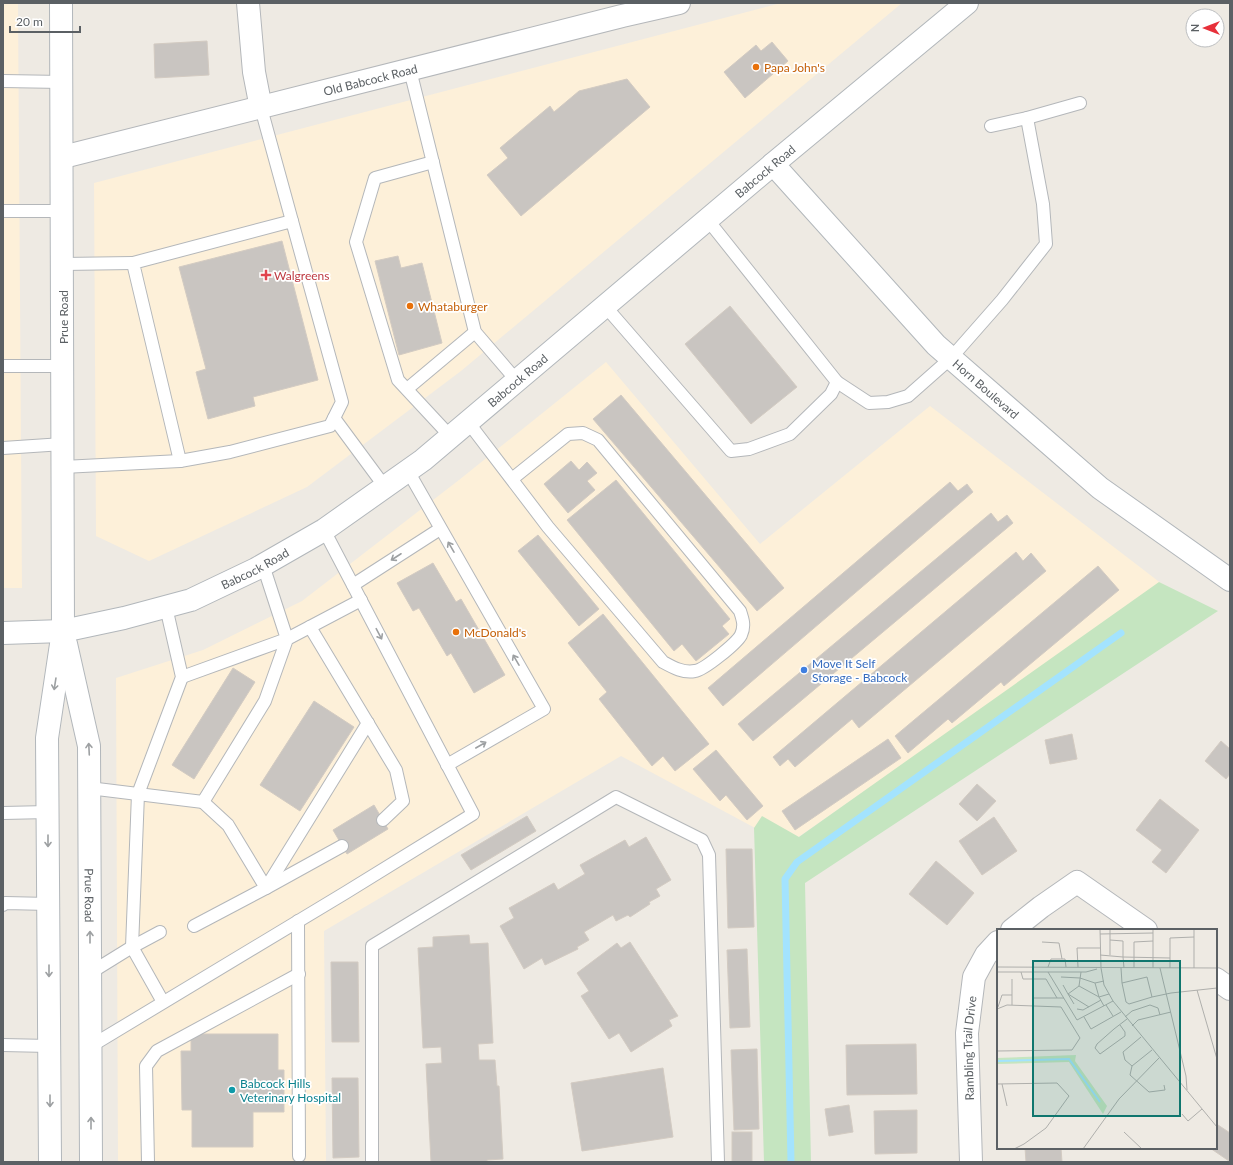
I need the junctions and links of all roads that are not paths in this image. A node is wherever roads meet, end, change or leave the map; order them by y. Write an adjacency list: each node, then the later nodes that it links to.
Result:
1 (61, 3): 7 (main road, Prue Road)
2 (248, 3): 9 (main road)
3 (679, 3): 5 (main road, Old Babcock Road)
4 (967, 3): 14 (main road, Babcock Road)
5 (410, 70): 9 (main road, Old Babcock Road); 13 (lane)
6 (3, 81): 7 (lane)
7 (62, 82): 12 (main road, Prue Road)
8 (1080, 103): 10 (lane)
9 (261, 108): 12 (main road, Old Babcock Road); 18 (lane)
10 (1027, 118): 11 (lane); 23 (lane)
11 (991, 126)
12 (63, 157): 16 (main road, Prue Road)
13 (433, 162): 22 (lane); 28 (lane)
14 (772, 164): 17 (main road, Babcock Road); 23 (main road, Horn Boulevard)
15 (3, 211): 16 (lane)
16 (63, 211): 20 (main road, Prue Road)
17 (707, 219): 21 (main road, Babcock Road); 27 (lane)
18 (292, 221): 19 (lane); 29 (lane)
19 (133, 263): 20 (lane); 34 (lane)
20 (63, 264): 25 (main road, Prue Road)
21 (605, 306): 26 (main road, Babcock Road); 27 (lane)
22 (475, 332): 26 (lane); 28 (lane)
23 (951, 358): 27 (lane); 42 (main road, Horn Boulevard)
24 (3, 366): 25 (lane)
25 (63, 366): 32 (main road, Prue Road)
26 (517, 381): 30 (main road, Babcock Road)
27 (837, 382)
28 (407, 389): 31 (lane)
29 (334, 418): 34 (lane); 38 (lane)
30 (468, 422): 31 (main road, Babcock Road); 37 (lane)
31 (451, 437): 36 (main road, Babcock Road)
32 (63, 444): 33 (lane); 35 (main road, Prue Road)
33 (3, 448)
34 (180, 461): 35 (lane)
35 (63, 467): 47 (main road, Prue Road)
36 (408, 471): 38 (main road, Babcock Road); 39 (lane)
37 (512, 479): 37 (lane)
38 (385, 487): 40 (main road, Babcock Road)
39 (440, 529): 43 (lane, one-way to 43); 52 (lane, one-way to 39)
40 (324, 530): 41 (main road, Babcock Road); 43 (lane)
41 (263, 565): 45 (main road, Babcock Road); 49 (lane)
42 (1230, 580)
43 (353, 585): 44 (lane)
44 (361, 600): 46 (lane); 52 (lane, one-way to 52)
45 (166, 607): 47 (main road, Babcock Road); 50 (lane)
46 (310, 627): 49 (lane); 51 (lane)
47 (63, 631): 48 (main road, Babcock Road); 53 (main road, Prue Road, one-way to 47); 56 (main road, Prue Road, one-way to 56)
48 (3, 633)
49 (287, 640): 50 (lane); 55 (lane)
50 (182, 677): 54 (lane)
51 (368, 723): 58 (lane); 60 (lane)
52 (447, 765): 63 (lane)
53 (89, 788): 54 (lane); 70 (main road, Prue Road, one-way to 53)
54 (138, 794): 55 (lane); 69 (lane)
55 (203, 802): 60 (lane)
56 (48, 812): 57 (lane); 61 (main road, Prue Road, one-way to 61)
57 (3, 813)
58 (383, 820)
59 (342, 846): 60 (lane)
60 (266, 888): 64 (lane)
61 (49, 904): 62 (lane); 76 (main road, Prue Road, one-way to 76)
62 (3, 905)
63 (298, 921): 71 (lane); 74 (lane)
64 (194, 926)
65 (1013, 929): 66 (main road)
66 (1145, 929)
67 (160, 932): 69 (lane)
68 (997, 943): 84 (main road, Rambling Trail Drive)
69 (132, 948): 70 (lane); 74 (lane)
70 (90, 973): 77 (main road, Prue Road)
71 (299, 974): 78 (lane); 81 (lane)
72 (1217, 980): 73 (main road)
73 (1230, 989)
74 (163, 1002): 77 (lane)
75 (3, 1045): 76 (lane)
76 (50, 1046): 79 (main road, Prue Road, one-way to 79)
77 (90, 1046): 80 (main road, Prue Road, one-way to 77)
78 (299, 1156)
79 (50, 1162)
80 (91, 1162)
81 (148, 1162)
82 (372, 1162): 83 (lane)
83 (718, 1162)
84 (971, 1162)

